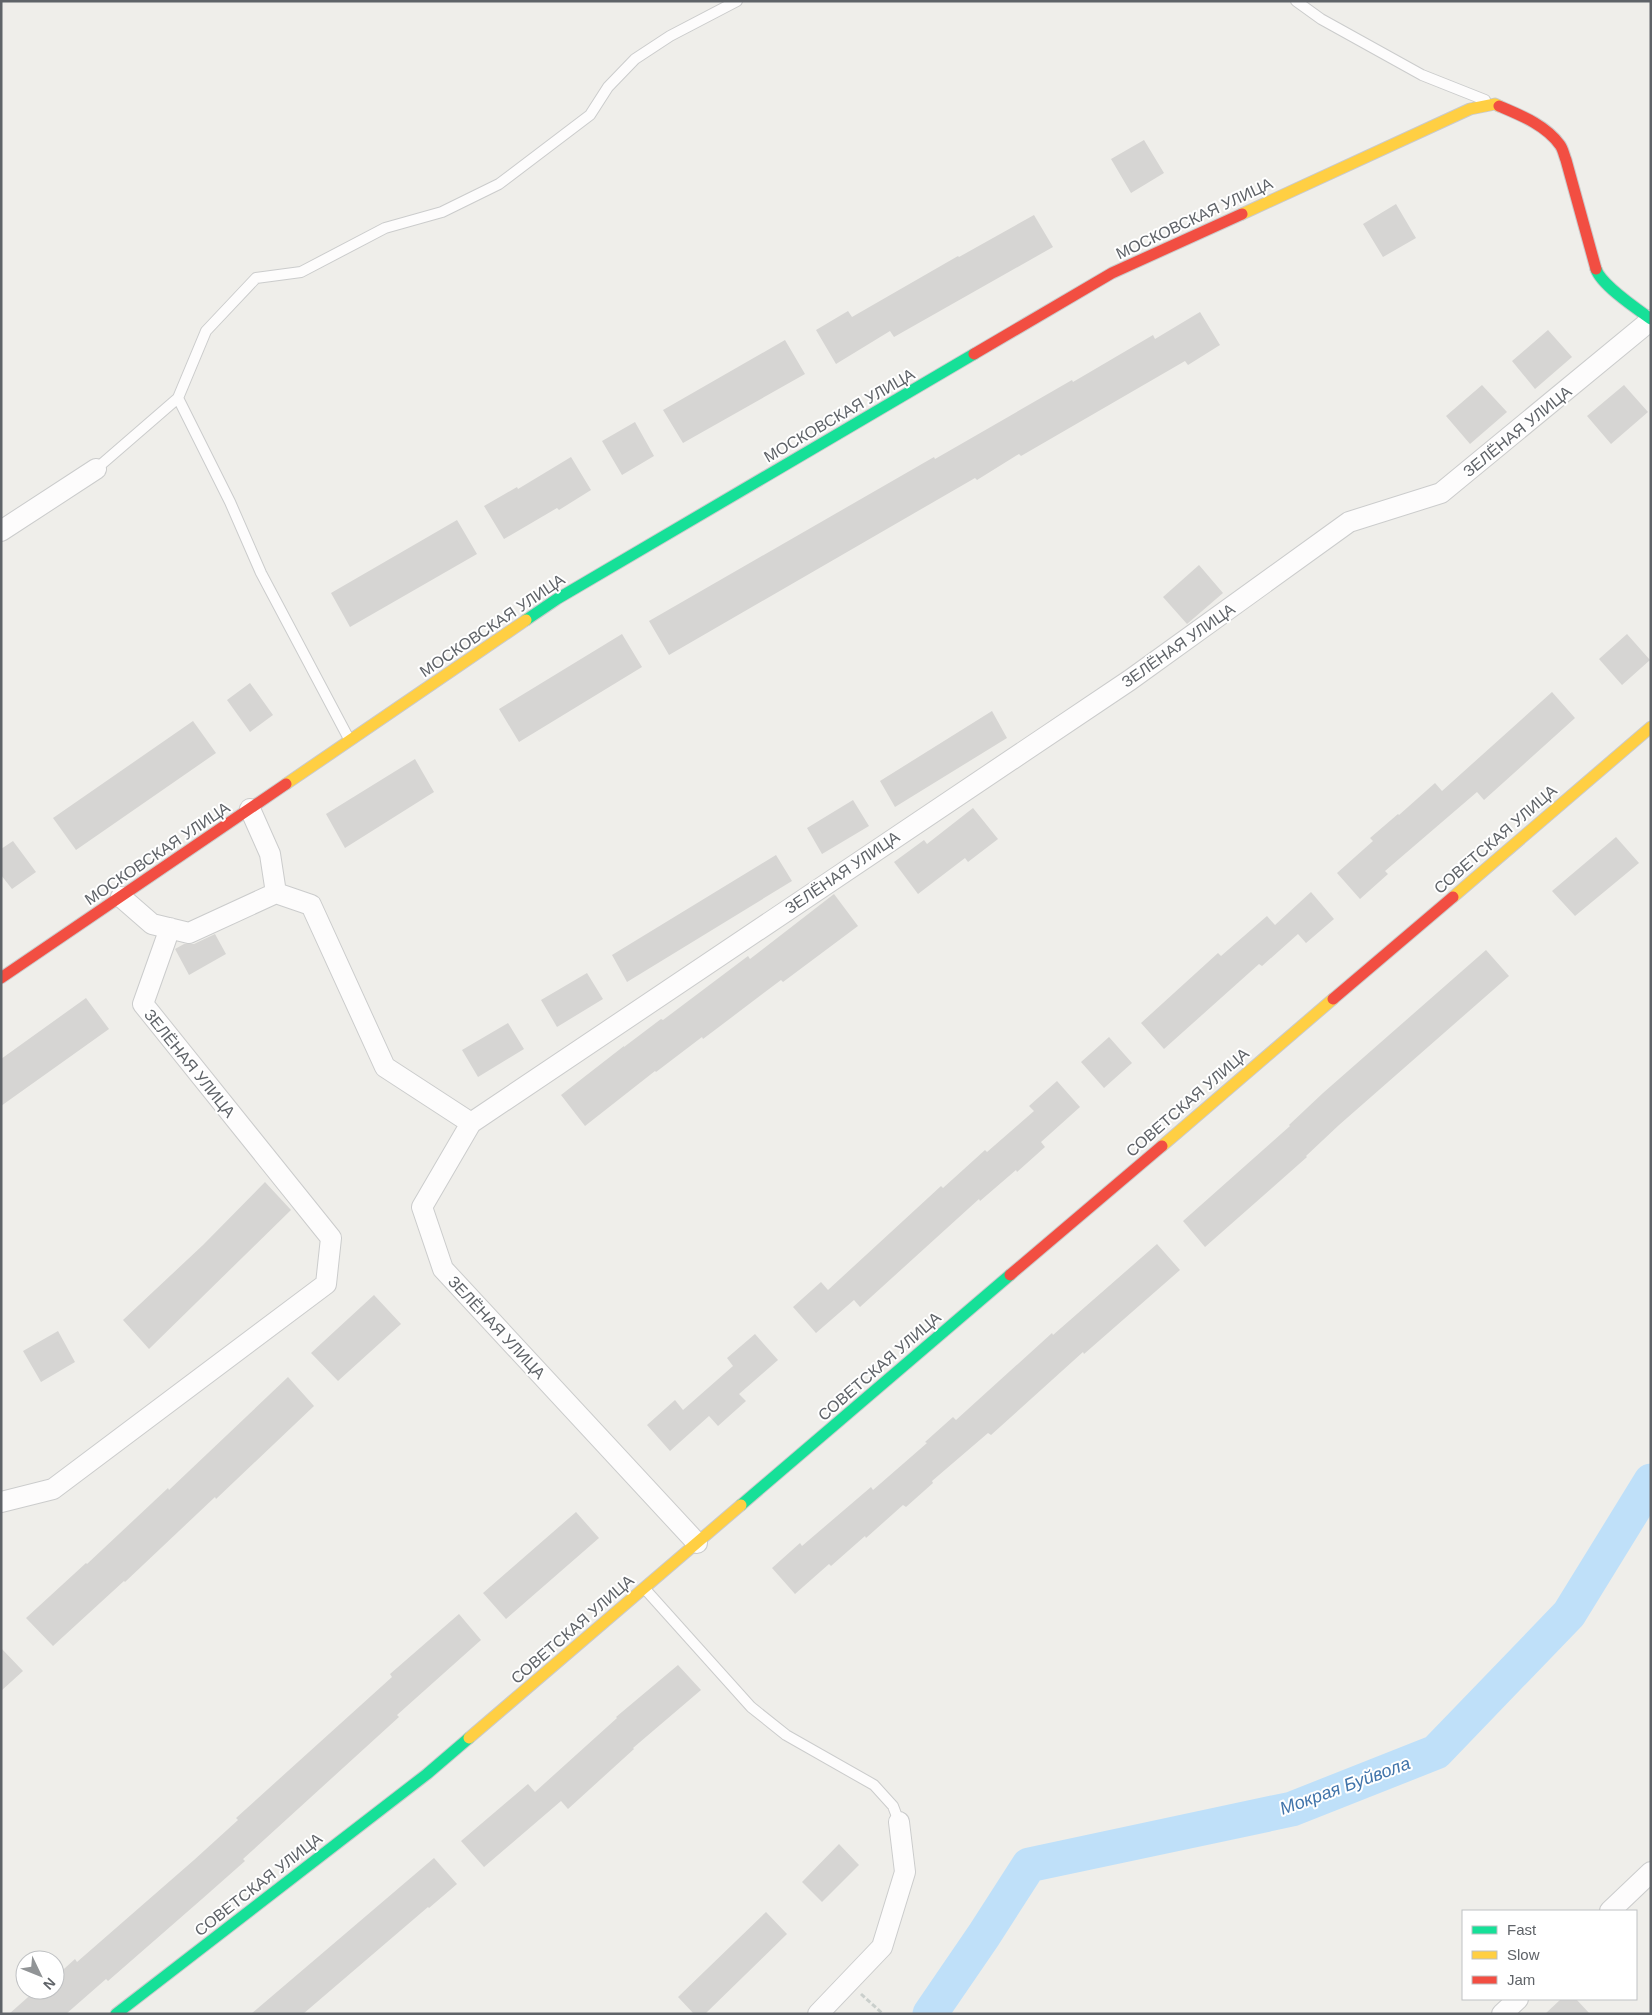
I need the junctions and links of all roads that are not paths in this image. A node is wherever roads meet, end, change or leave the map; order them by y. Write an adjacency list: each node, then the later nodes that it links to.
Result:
1 (737, 1): 5 (lane)
2 (1296, 1): 3 (lane)
3 (1495, 104): 4 (street); 9 (street, МОСКОВСКАЯ УЛИЦА)
4 (1651, 320): 15 (street, ЗЕЛЁНАЯ УЛИЦА)
5 (178, 398): 6 (lane); 9 (lane)
6 (96, 469): 7 (street)
7 (1, 531)
8 (1651, 727): 17 (street, СОВЕТСКАЯ УЛИЦА)
9 (349, 741): 10 (street, МОСКОВСКАЯ УЛИЦА)
10 (250, 809): 11 (street); 12 (street, МОСКОВСКАЯ УЛИЦА)
11 (276, 893): 13 (street); 15 (street)
12 (121, 897): 13 (street); 14 (street, МОСКОВСКАЯ УЛИЦА)
13 (170, 928): 16 (street, ЗЕЛЁНАЯ УЛИЦА)
14 (1, 978)
15 (471, 1123): 17 (street, ЗЕЛЁНАЯ УЛИЦА)
16 (1, 1502)
17 (697, 1543): 18 (street, СОВЕТСКАЯ УЛИЦА)
18 (645, 1588): 19 (lane); 23 (street, СОВЕТСКАЯ УЛИЦА)
19 (899, 1822): 24 (street)
20 (1651, 1872): 21 (street)
21 (1611, 1910)
22 (1517, 2000): 25 (street)
23 (116, 2014)
24 (818, 2014)
25 (1502, 2014)

